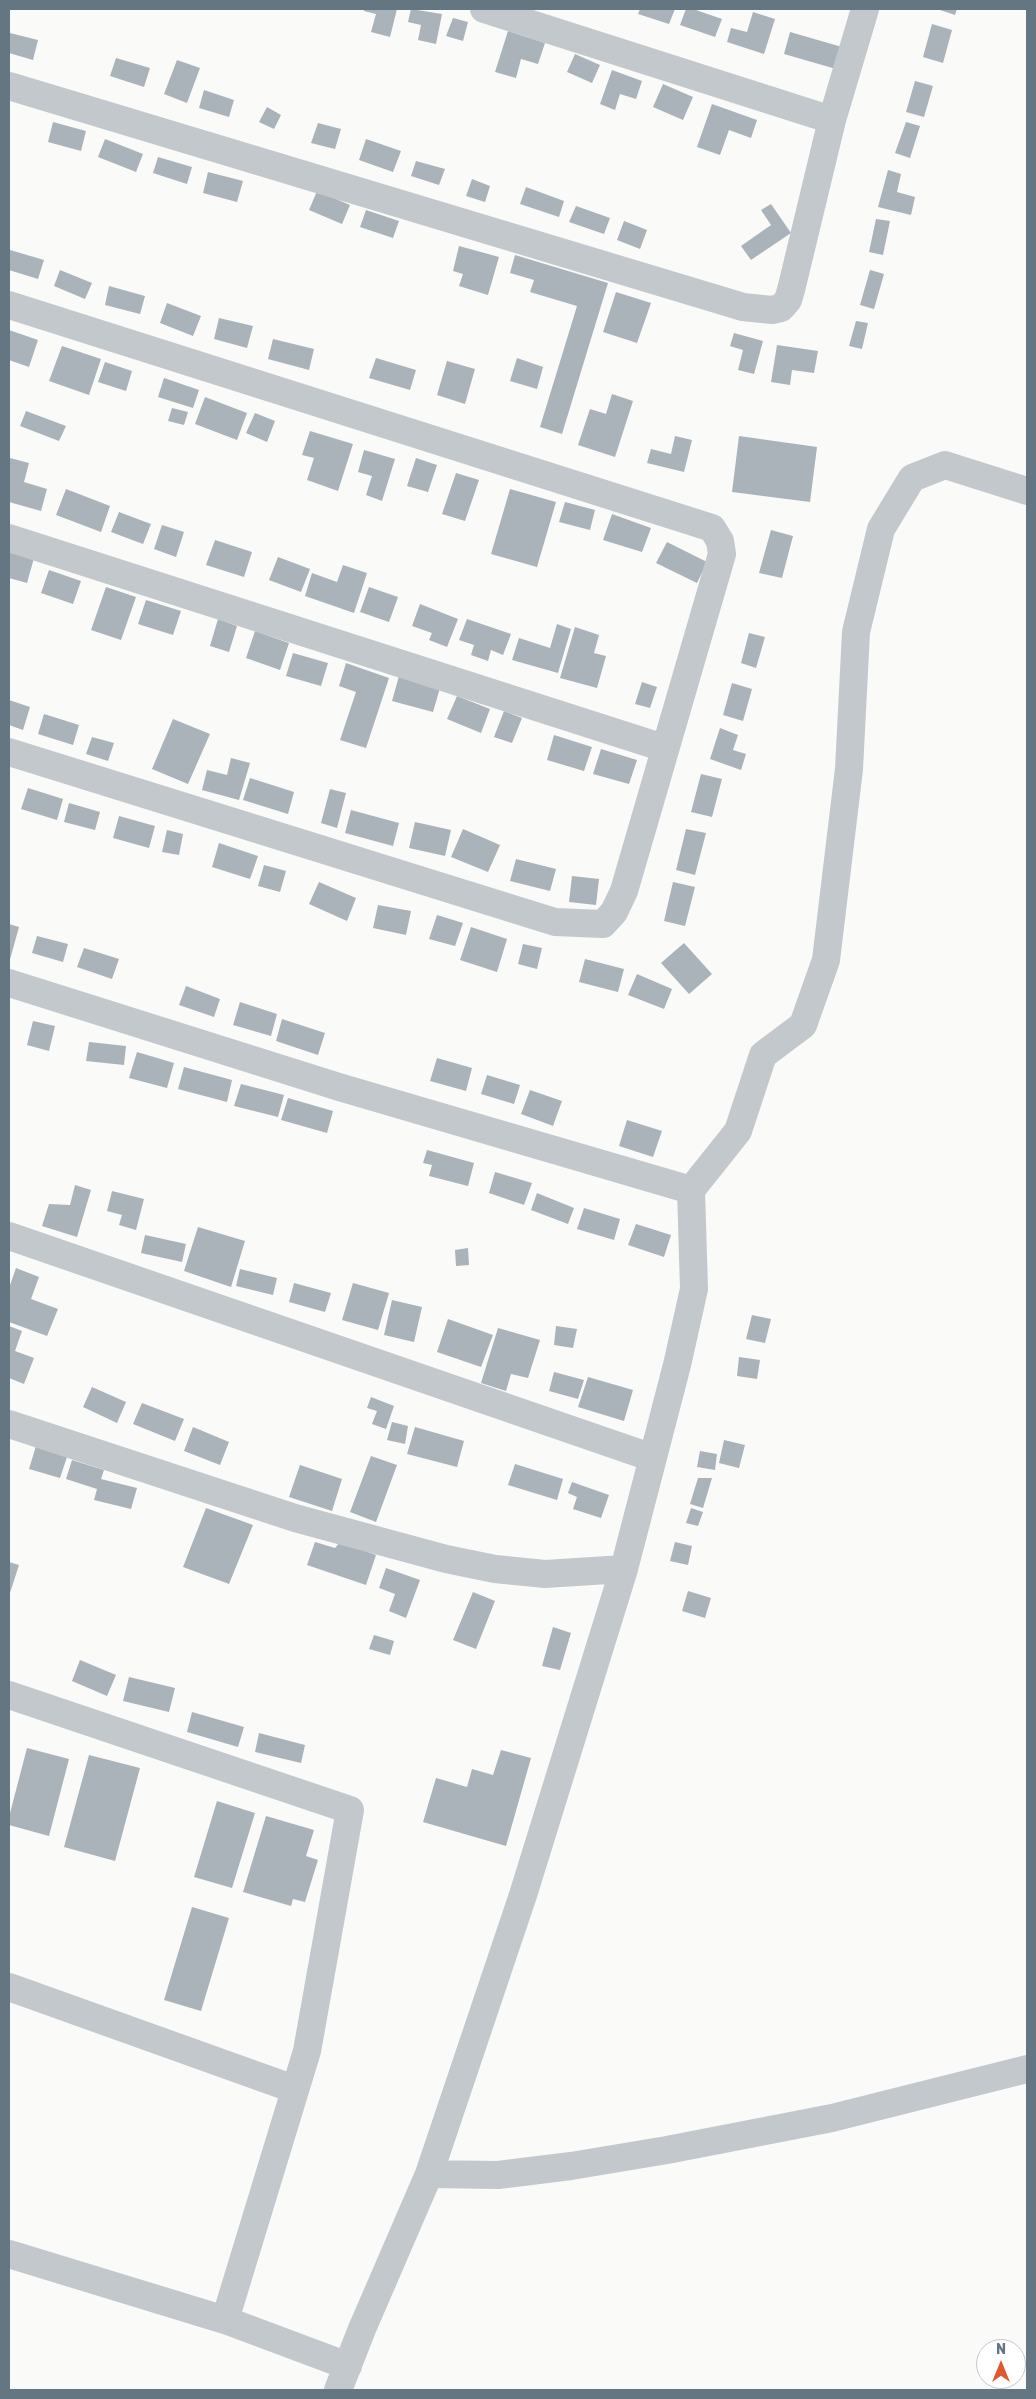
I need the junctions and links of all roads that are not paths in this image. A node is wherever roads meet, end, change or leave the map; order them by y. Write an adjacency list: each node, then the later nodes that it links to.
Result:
1 (484, 9): 4 (street)
2 (865, 9): 4 (street)
3 (9, 86): 4 (street)
4 (832, 120)
5 (9, 305): 8 (street)
6 (1027, 491): 11 (street)
7 (9, 538): 8 (street)
8 (664, 748): 9 (street)
9 (9, 752)
10 (9, 984): 11 (street)
11 (691, 1190): 14 (street)
12 (9, 1236): 14 (street)
13 (9, 1424): 15 (street)
14 (653, 1458): 15 (street)
15 (624, 1570): 20 (street)
16 (9, 1695): 19 (street)
17 (9, 1987): 19 (street)
18 (1027, 2069): 20 (street)
19 (294, 2089): 22 (street)
20 (429, 2174): 23 (street)
21 (9, 2254): 22 (street)
22 (225, 2320): 23 (street)
23 (343, 2378)

